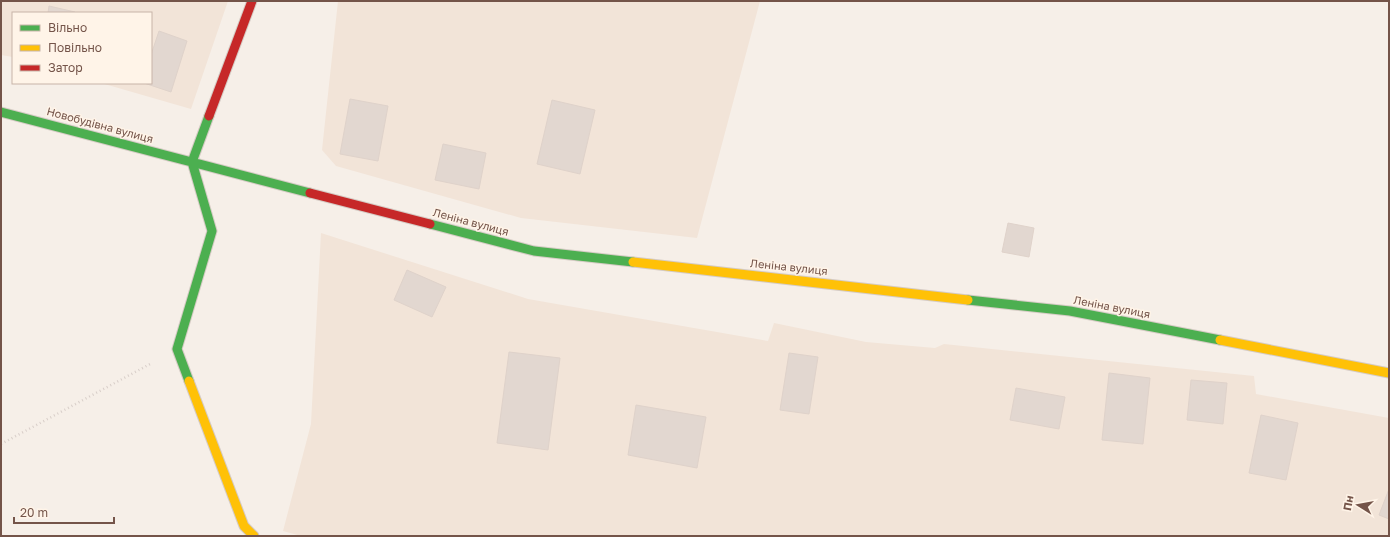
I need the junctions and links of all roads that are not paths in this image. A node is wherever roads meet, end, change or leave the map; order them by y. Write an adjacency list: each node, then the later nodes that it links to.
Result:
1 (252, 1): 3 (street)
2 (1, 112): 3 (street, Новобудівна вулиця)
3 (192, 162): 4 (street, Леніна вулиця); 5 (street)
4 (1389, 373)
5 (254, 536)

